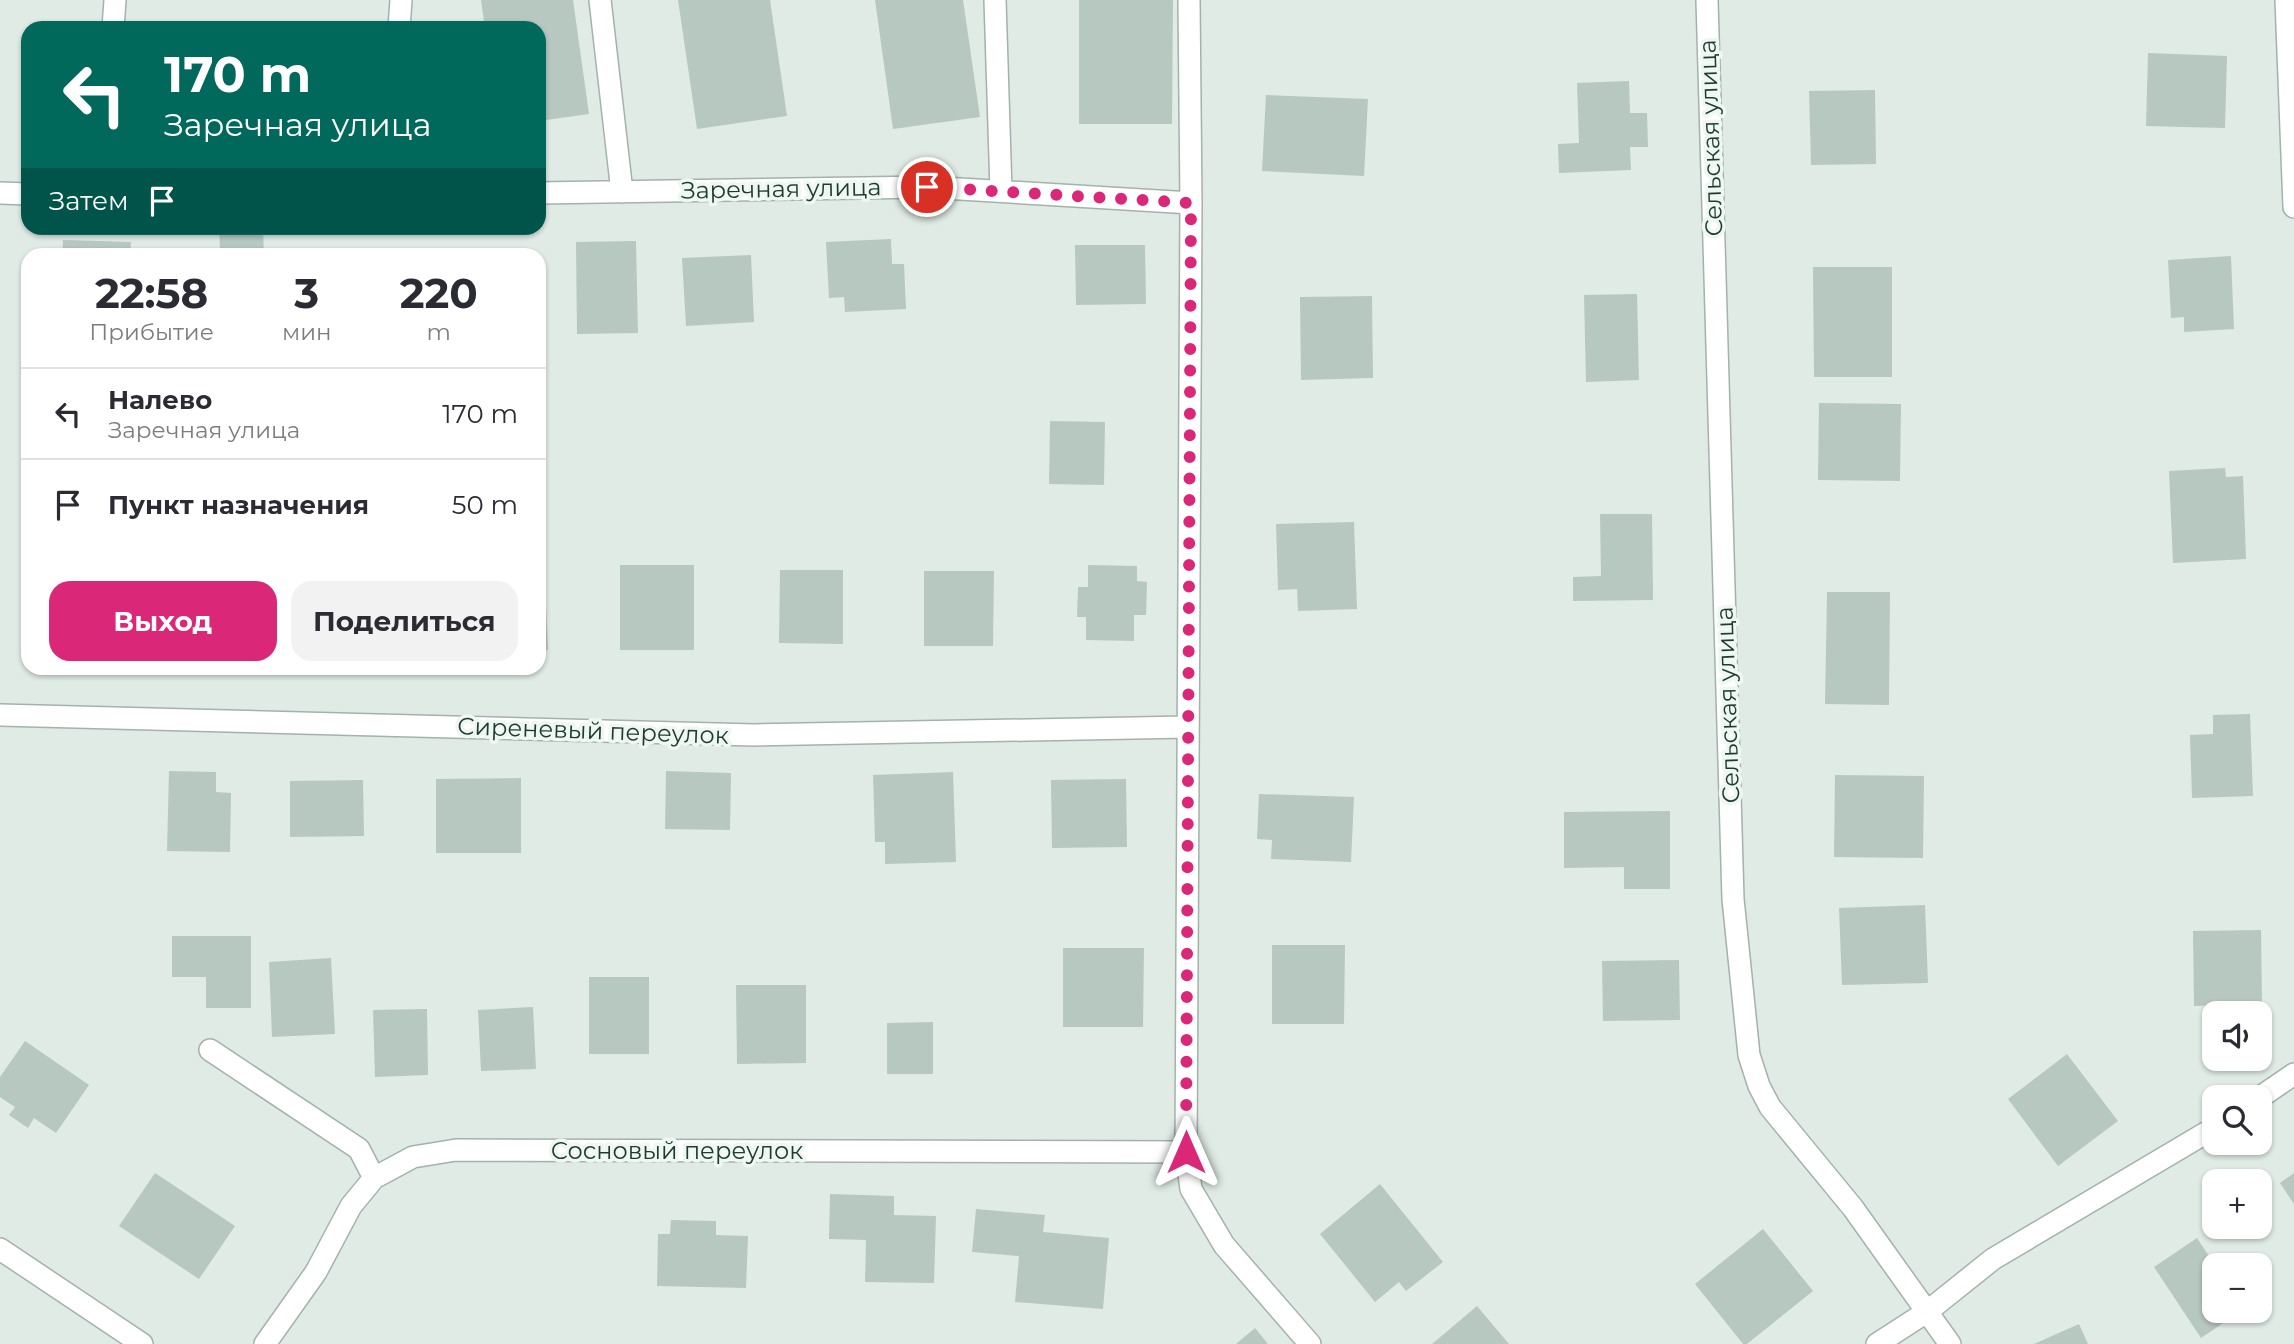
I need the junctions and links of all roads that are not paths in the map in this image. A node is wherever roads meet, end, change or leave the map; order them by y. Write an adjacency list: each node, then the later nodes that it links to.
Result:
1 (115, 0): 8 (street)
2 (401, 0): 9 (street)
3 (600, 0): 11 (street)
4 (995, 0): 10 (street)
5 (1189, 0): 15 (street)
6 (1707, 0): 26 (street, Сельская улица)
7 (2286, 0): 16 (street)
8 (114, 21)
9 (400, 21)
10 (1001, 191): 11 (street, Заречная улица); 15 (street, Заречная улица)
11 (622, 192): 12 (street, Заречная улица)
12 (546, 193)
13 (0, 194): 14 (street)
14 (21, 194)
15 (1191, 203): 18 (street)
16 (2294, 207)
17 (0, 715): 18 (street, Сиреневый переулок)
18 (1187, 727): 23 (street)
19 (210, 1050): 24 (street)
20 (2294, 1073): 21 (street)
21 (2272, 1089)
22 (2202, 1135): 26 (street)
23 (1186, 1152): 24 (street, Сосновый переулок); 29 (street)
24 (374, 1178): 28 (street, Сосновый переулок)
25 (0, 1249): 27 (street)
26 (1928, 1311): 30 (street); 31 (street, Сельская улица)
27 (142, 1344)
28 (265, 1344)
29 (1310, 1344)
30 (1877, 1344)
31 (1950, 1344)

